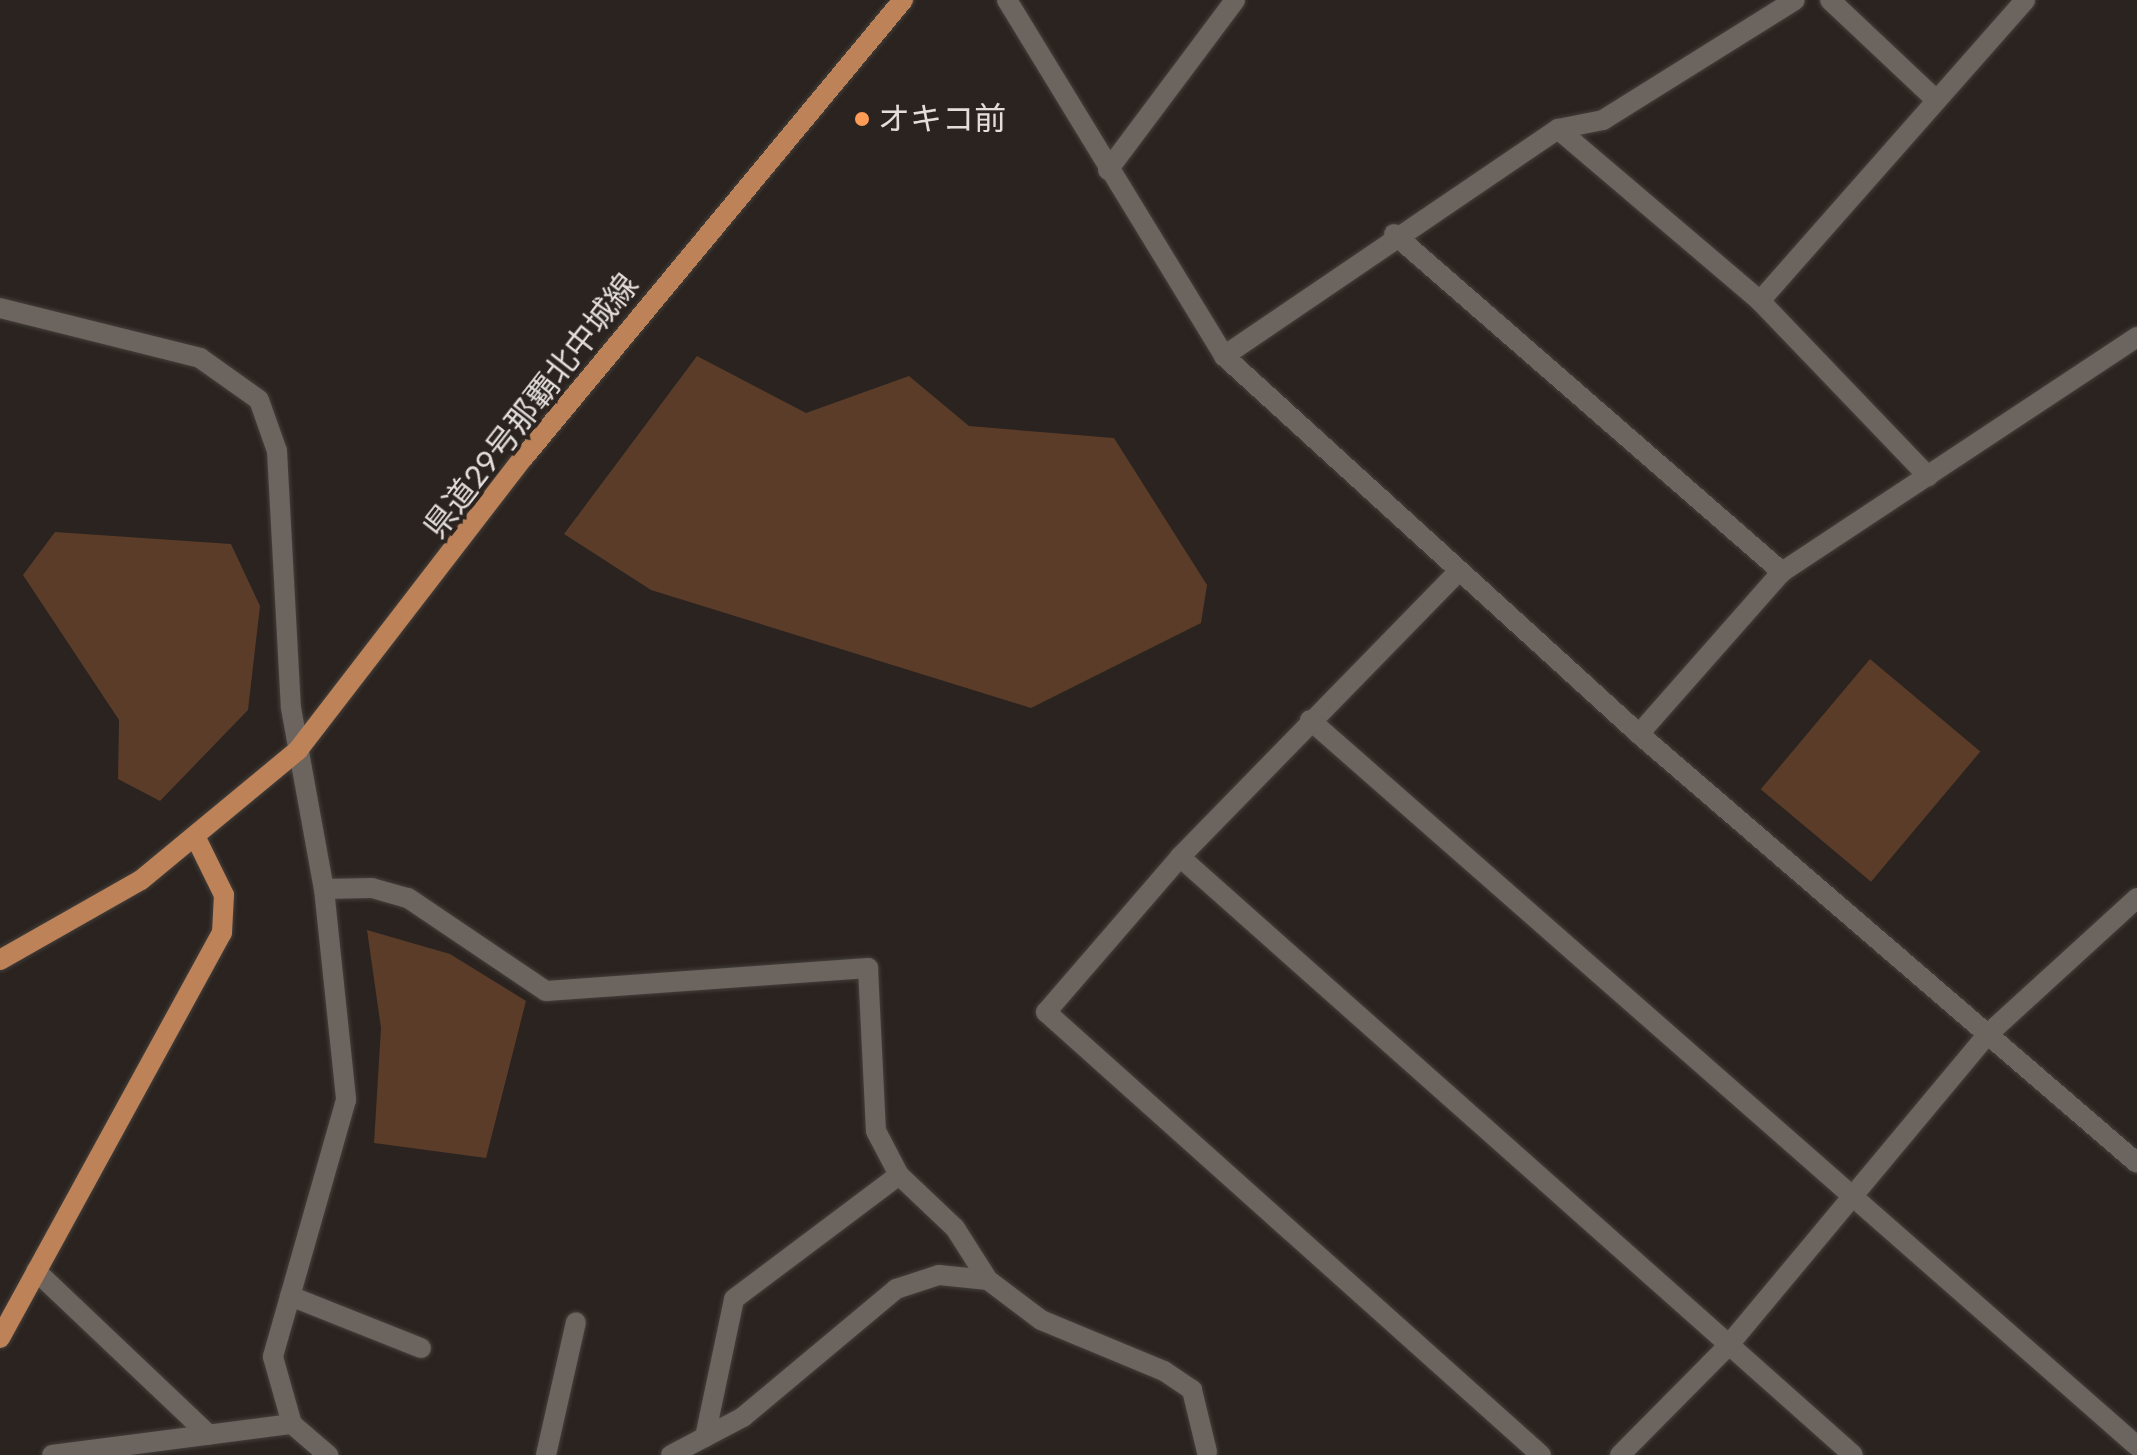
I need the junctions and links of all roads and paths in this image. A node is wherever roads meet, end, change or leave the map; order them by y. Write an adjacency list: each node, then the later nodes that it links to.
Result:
1 (903, 0): 20 (main road, 県道29号那覇北中城線)
2 (1007, 0): 9 (street)
3 (1235, 0): 9 (street)
4 (1795, 0): 8 (street)
5 (1830, 0): 7 (street)
6 (2025, 0): 7 (street)
7 (1936, 100): 11 (street)
8 (1558, 129): 10 (street); 11 (street)
9 (1108, 170): 14 (street)
10 (1394, 234): 14 (street); 17 (street)
11 (1760, 301): 15 (street)
12 (0, 308): 20 (street)
13 (2137, 337): 15 (street)
14 (1224, 356): 16 (street)
15 (1928, 476): 17 (street)
16 (1458, 572): 18 (street); 19 (street)
17 (1782, 572): 19 (street)
18 (1310, 720): 22 (street); 29 (street)
19 (1639, 734): 26 (street)
20 (298, 750): 21 (main road, 県道29号那覇北中城線); 23 (street)
21 (196, 838): 25 (main road, 県道29号那覇北中城線); 30 (main road)
22 (1180, 857): 35 (street); 46 (street)
23 (324, 889): 28 (street); 32 (street)
24 (2137, 898): 26 (street)
25 (0, 960)
26 (1987, 1035): 27 (street); 29 (street)
27 (2137, 1163)
28 (899, 1175): 31 (street); 39 (street)
29 (1854, 1195): 35 (street); 40 (street)
30 (36, 1271): 34 (main road); 38 (street)
31 (988, 1280): 39 (street); 41 (street)
32 (290, 1296): 36 (street); 37 (street)
33 (576, 1322): 44 (street)
34 (0, 1338)
35 (1727, 1347): 47 (street); 48 (street)
36 (421, 1348)
37 (292, 1424): 38 (street); 43 (street)
38 (209, 1435): 42 (street)
39 (705, 1437): 45 (street)
40 (2137, 1446)
41 (1207, 1452)
42 (52, 1455)
43 (328, 1455)
44 (546, 1455)
45 (671, 1455)
46 (1541, 1455)
47 (1620, 1455)
48 (1853, 1455)

